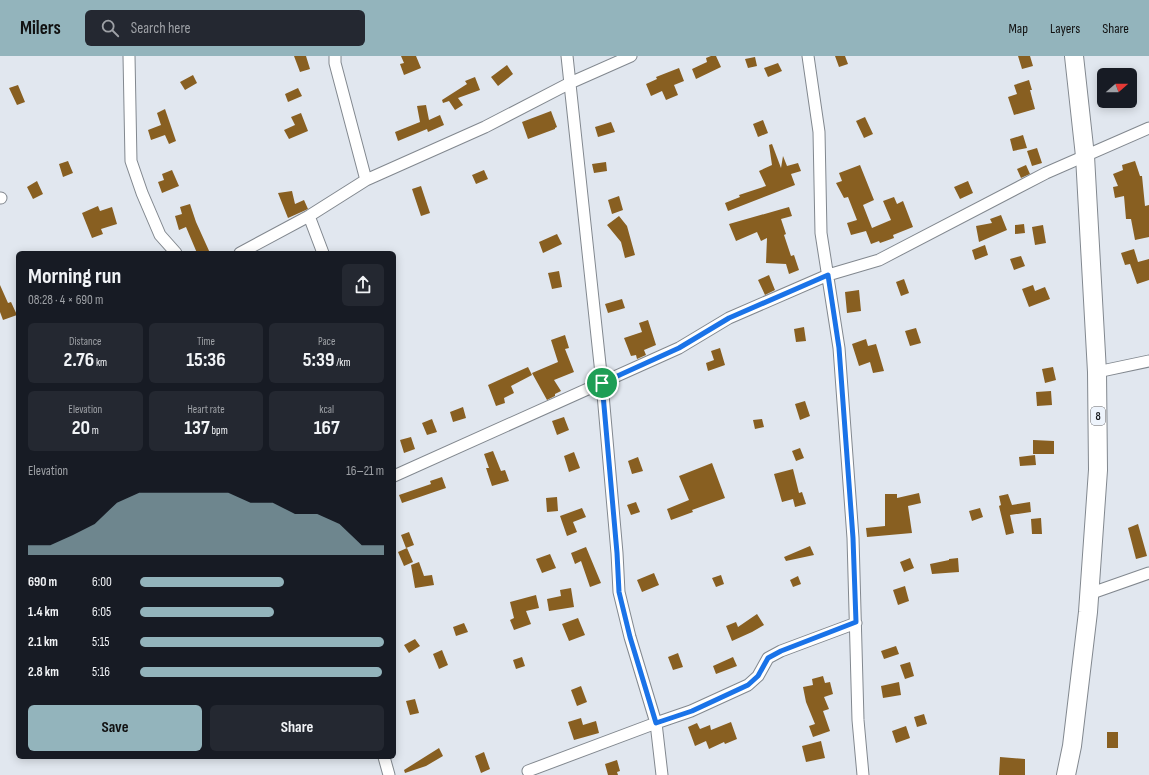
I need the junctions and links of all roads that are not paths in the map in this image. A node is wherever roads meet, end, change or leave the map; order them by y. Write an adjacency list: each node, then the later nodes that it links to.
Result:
1 (128, 56): 12 (street)
2 (335, 56): 10 (street)
3 (567, 56): 7 (street)
4 (631, 56): 7 (street)
5 (808, 56): 15 (street)
6 (1074, 56): 9 (main road, 8)
7 (570, 83): 10 (street); 18 (street)
8 (1149, 128): 9 (street)
9 (1085, 156): 15 (street); 17 (main road, 8)
10 (366, 180): 11 (street)
11 (309, 216): 13 (street); 14 (street)
12 (174, 251)
13 (244, 251)
14 (322, 251)
15 (828, 275): 18 (street); 22 (street)
16 (1149, 361): 17 (street)
17 (1097, 372): 21 (main road, 8)
18 (602, 383): 19 (street); 23 (street)
19 (396, 475)
20 (1149, 573): 21 (street)
21 (1089, 594): 29 (main road, 8)
22 (856, 622): 23 (street); 28 (street)
23 (656, 723): 25 (street); 27 (street)
24 (385, 759): 26 (street)
25 (528, 771)
26 (389, 775)
27 (662, 775)
28 (863, 775)
29 (1066, 775)

